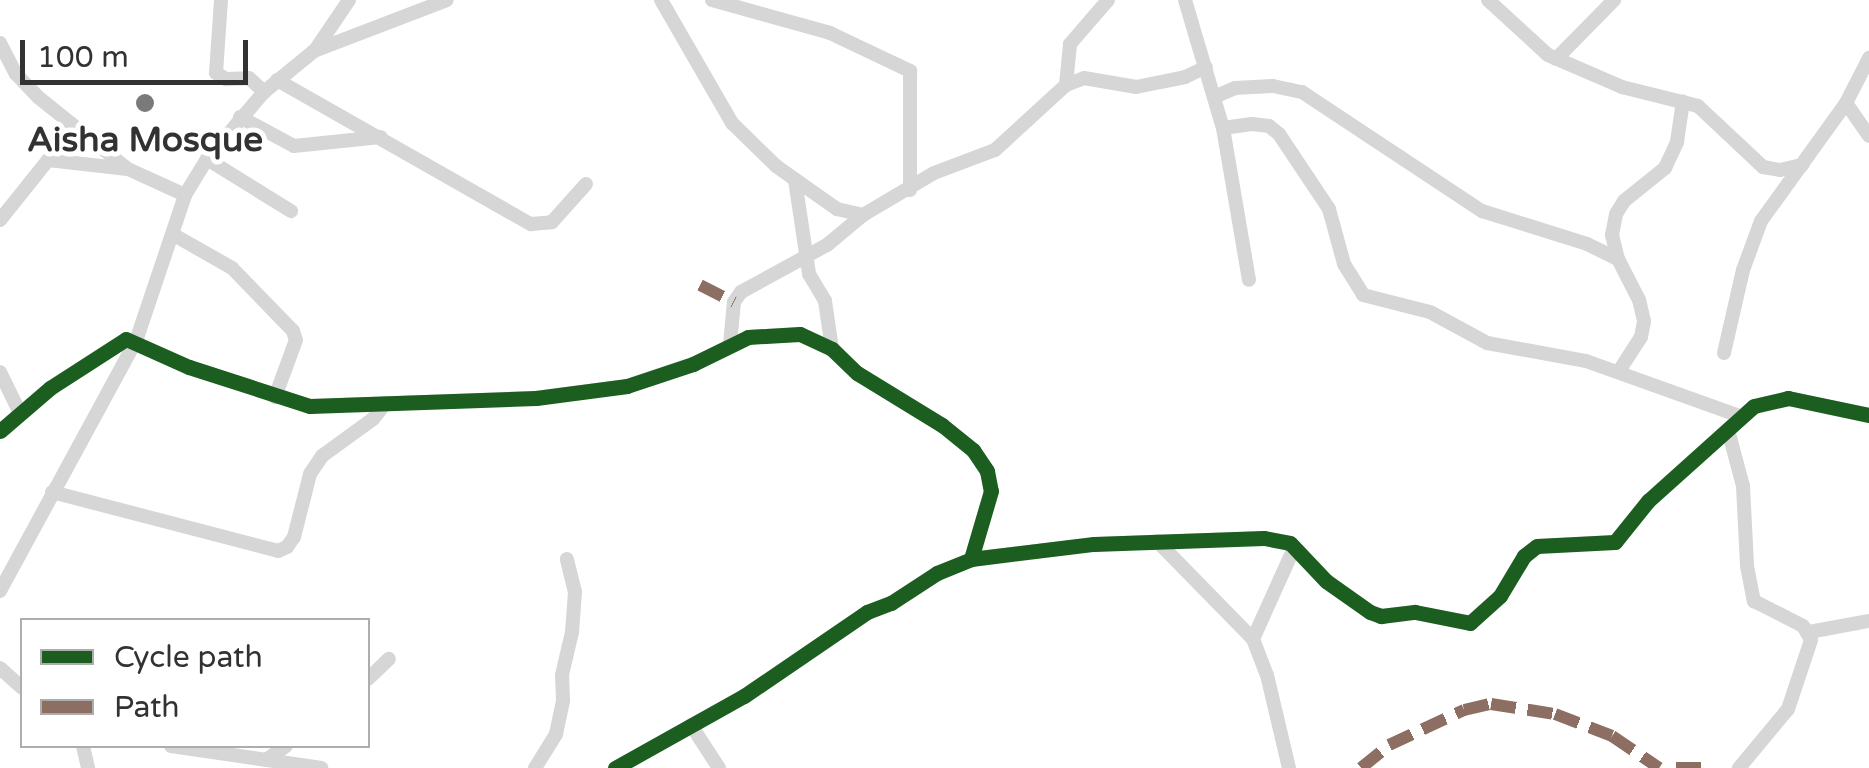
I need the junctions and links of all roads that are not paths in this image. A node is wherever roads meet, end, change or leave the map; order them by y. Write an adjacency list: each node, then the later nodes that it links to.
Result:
1 (221, 0): 17 (street)
2 (349, 0): 11 (street)
3 (447, 0): 11 (street)
4 (663, 0): 28 (street)
5 (712, 0): 30 (street)
6 (1108, 0): 16 (street)
7 (1184, 0): 14 (street)
8 (1488, 0): 13 (street)
9 (1614, 0): 13 (street)
10 (0, 43): 27 (street)
11 (314, 51): 15 (street)
12 (1869, 58): 20 (street)
13 (1556, 59): 19 (street)
14 (1206, 67): 16 (street); 18 (street)
15 (276, 80): 17 (street); 24 (street)
16 (1066, 85): 30 (street)
17 (264, 92): 21 (street)
18 (1214, 97): 22 (street); 37 (street)
19 (1683, 101): 26 (street); 37 (street)
20 (1846, 103): 23 (street); 26 (street)
21 (240, 117): 24 (street); 25 (street)
22 (1224, 128): 38 (street); 44 (street)
23 (1869, 136)
24 (380, 137): 29 (street)
25 (207, 158): 31 (street); 32 (street)
26 (1802, 165): 42 (street)
27 (128, 169): 31 (street); 34 (street)
28 (795, 180): 33 (street); 36 (street)
29 (586, 184)
30 (910, 190): 33 (street)
31 (185, 195): 35 (street)
32 (291, 211)
33 (863, 215): 36 (street)
34 (0, 220)
35 (174, 235): 39 (street); 45 (street)
36 (806, 257): 40 (street); 41 (street)
37 (1618, 259): 44 (street)
38 (1249, 280)
39 (136, 341): 45 (street); 47 (street); 52 (street)
40 (730, 344): 41 (street); 46 (street)
41 (832, 349): 56 (street)
42 (1724, 353)
43 (0, 372): 47 (street)
44 (1619, 372): 49 (street)
45 (275, 397): 46 (street)
46 (386, 403): 52 (street)
47 (20, 413): 51 (street)
48 (1869, 415): 49 (street)
49 (1740, 416): 50 (street)
50 (1728, 430): 54 (street); 59 (street)
51 (0, 431)
52 (52, 492): 57 (street)
53 (1157, 542): 54 (street); 56 (street); 60 (street)
54 (1294, 548): 60 (street)
55 (567, 559): 71 (street)
56 (971, 559): 65 (street)
57 (0, 592)
58 (1869, 621): 59 (street)
59 (1809, 632): 75 (street)
60 (1253, 638): 74 (street)
61 (390, 660): 63 (street)
62 (0, 668): 64 (street)
63 (370, 678)
64 (20, 686)
65 (691, 725): 72 (street); 73 (street)
66 (180, 748): 69 (street)
67 (283, 748): 68 (street)
68 (266, 760): 69 (street); 70 (street)
69 (232, 762)
70 (321, 768)
71 (536, 768)
72 (615, 768)
73 (719, 768)
74 (1289, 768)
75 (1739, 768)

